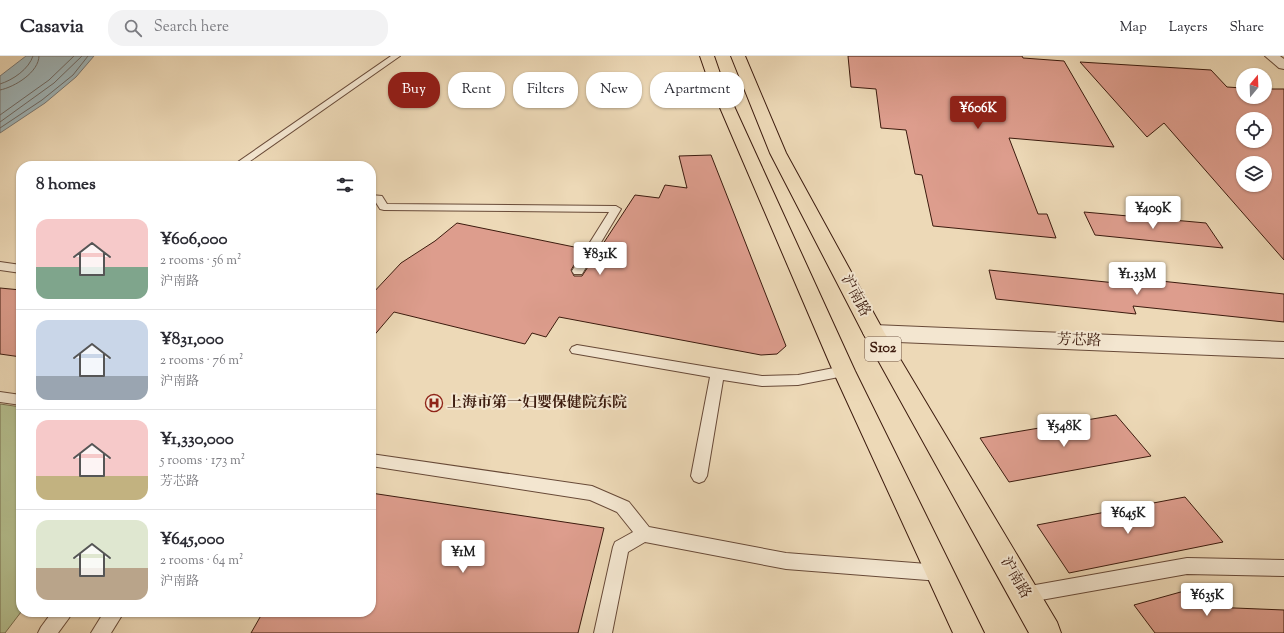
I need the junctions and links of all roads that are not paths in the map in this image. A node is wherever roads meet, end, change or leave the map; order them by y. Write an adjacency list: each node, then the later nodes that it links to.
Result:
1 (396, 56): 6 (lane)
2 (707, 56): 14 (main road)
3 (738, 56): 11 (main road, 沪南路 / S102)
4 (1272, 56): 5 (street)
5 (1284, 65)
6 (244, 161)
7 (376, 198): 10 (lane)
8 (0, 266): 9 (lane)
9 (16, 268)
10 (578, 271)
11 (874, 332): 13 (street, 芳芯路); 23 (main road, 沪南路 / S102)
12 (577, 350): 15 (lane)
13 (1284, 350)
14 (844, 371): 15 (lane); 22 (main road)
15 (717, 374): 19 (lane)
16 (0, 397): 17 (lane)
17 (16, 399)
18 (376, 461): 20 (lane)
19 (699, 476)
20 (644, 534): 22 (lane); 28 (lane)
21 (1284, 568): 23 (lane)
22 (940, 573): 29 (main road)
23 (1024, 595): 30 (main road, 沪南路 / S102)
24 (59, 617): 26 (lane)
25 (111, 617): 27 (lane)
26 (47, 633)
27 (100, 633)
28 (603, 633)
29 (969, 633)
30 (1046, 633)

